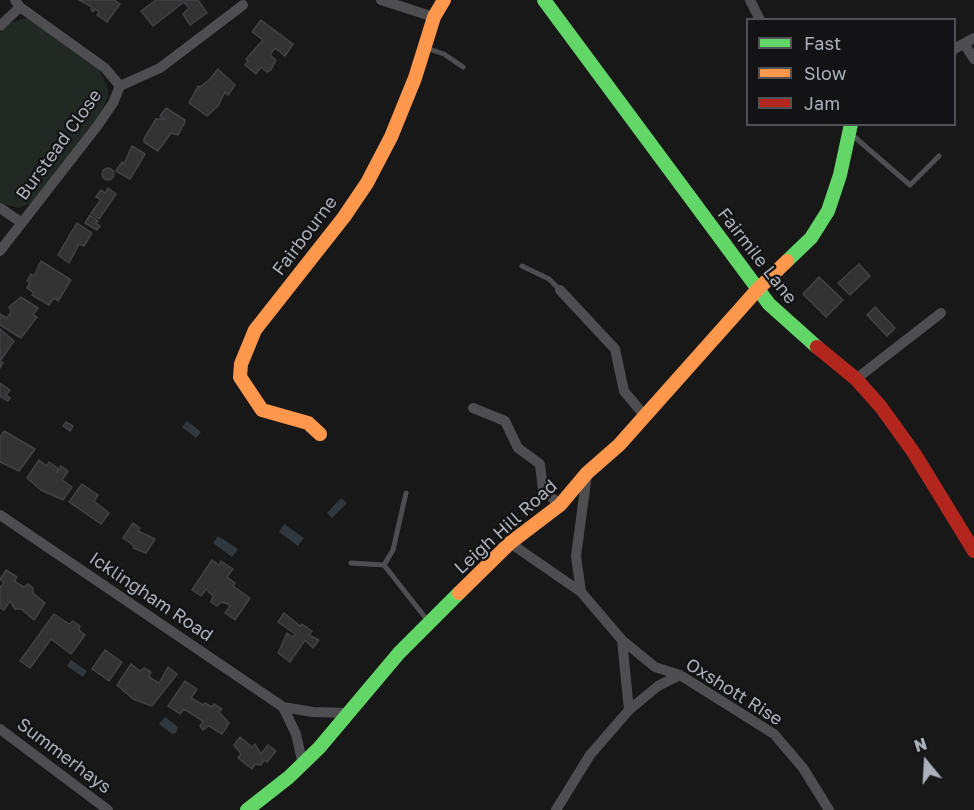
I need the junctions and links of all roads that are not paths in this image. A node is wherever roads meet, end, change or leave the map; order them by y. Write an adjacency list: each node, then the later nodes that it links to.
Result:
1 (381, 0): 7 (street)
2 (444, 0): 7 (street, Fairbourne)
3 (544, 0): 22 (street, Fairmile Lane)
4 (750, 0): 8 (street)
5 (17, 4): 9 (street, Burstead Close); 15 (street, Burstead Close)
6 (243, 5): 15 (street, Burstead Close)
7 (434, 17): 12 (street, Fairbourne)
8 (759, 18)
9 (0, 26)
10 (974, 38): 11 (street)
11 (960, 47): 13 (street)
12 (425, 48): 14 (lane); 28 (street, Fairbourne)
13 (974, 59)
14 (463, 67)
15 (120, 86): 19 (street, Burstead Close)
16 (850, 128): 17 (lane); 22 (street, Leigh Hill Road)
17 (939, 156)
18 (0, 208): 19 (street, Burstead Close)
19 (22, 223): 20 (street, Burstead Close)
20 (0, 251)
21 (522, 266): 23 (lane)
22 (758, 289): 25 (street, Fairmile Lane); 27 (street, Leigh Hill Road)
23 (560, 290): 27 (street)
24 (941, 313): 25 (street)
25 (856, 379): 34 (street, Fairmile Lane)
26 (473, 408): 31 (street)
27 (644, 415): 29 (street, Leigh Hill Road)
28 (320, 434)
29 (587, 474): 31 (street, Leigh Hill Road); 37 (street)
30 (406, 493): 36 (lane)
31 (560, 505): 33 (street, Leigh Hill Road)
32 (0, 515): 41 (street, Icklingham Road)
33 (510, 543): 37 (street, Oxshott Rise); 38 (street, Leigh Hill Road)
34 (974, 551)
35 (351, 563): 36 (lane)
36 (384, 566): 38 (lane)
37 (581, 592): 39 (street, Oxshott Rise)
38 (430, 623): 43 (street, Leigh Hill Road)
39 (622, 640): 40 (street, Oxshott Rise); 42 (street)
40 (680, 675): 42 (street); 49 (street, Oxshott Rise)
41 (283, 707): 43 (street, Icklingham Road); 45 (street)
42 (629, 710): 48 (street)
43 (349, 713): 45 (street, Leigh Hill Road)
44 (0, 729): 46 (street, Summerhays)
45 (303, 765): 47 (street, Leigh Hill Road)
46 (108, 810)
47 (247, 810)
48 (556, 810)
49 (829, 810)

